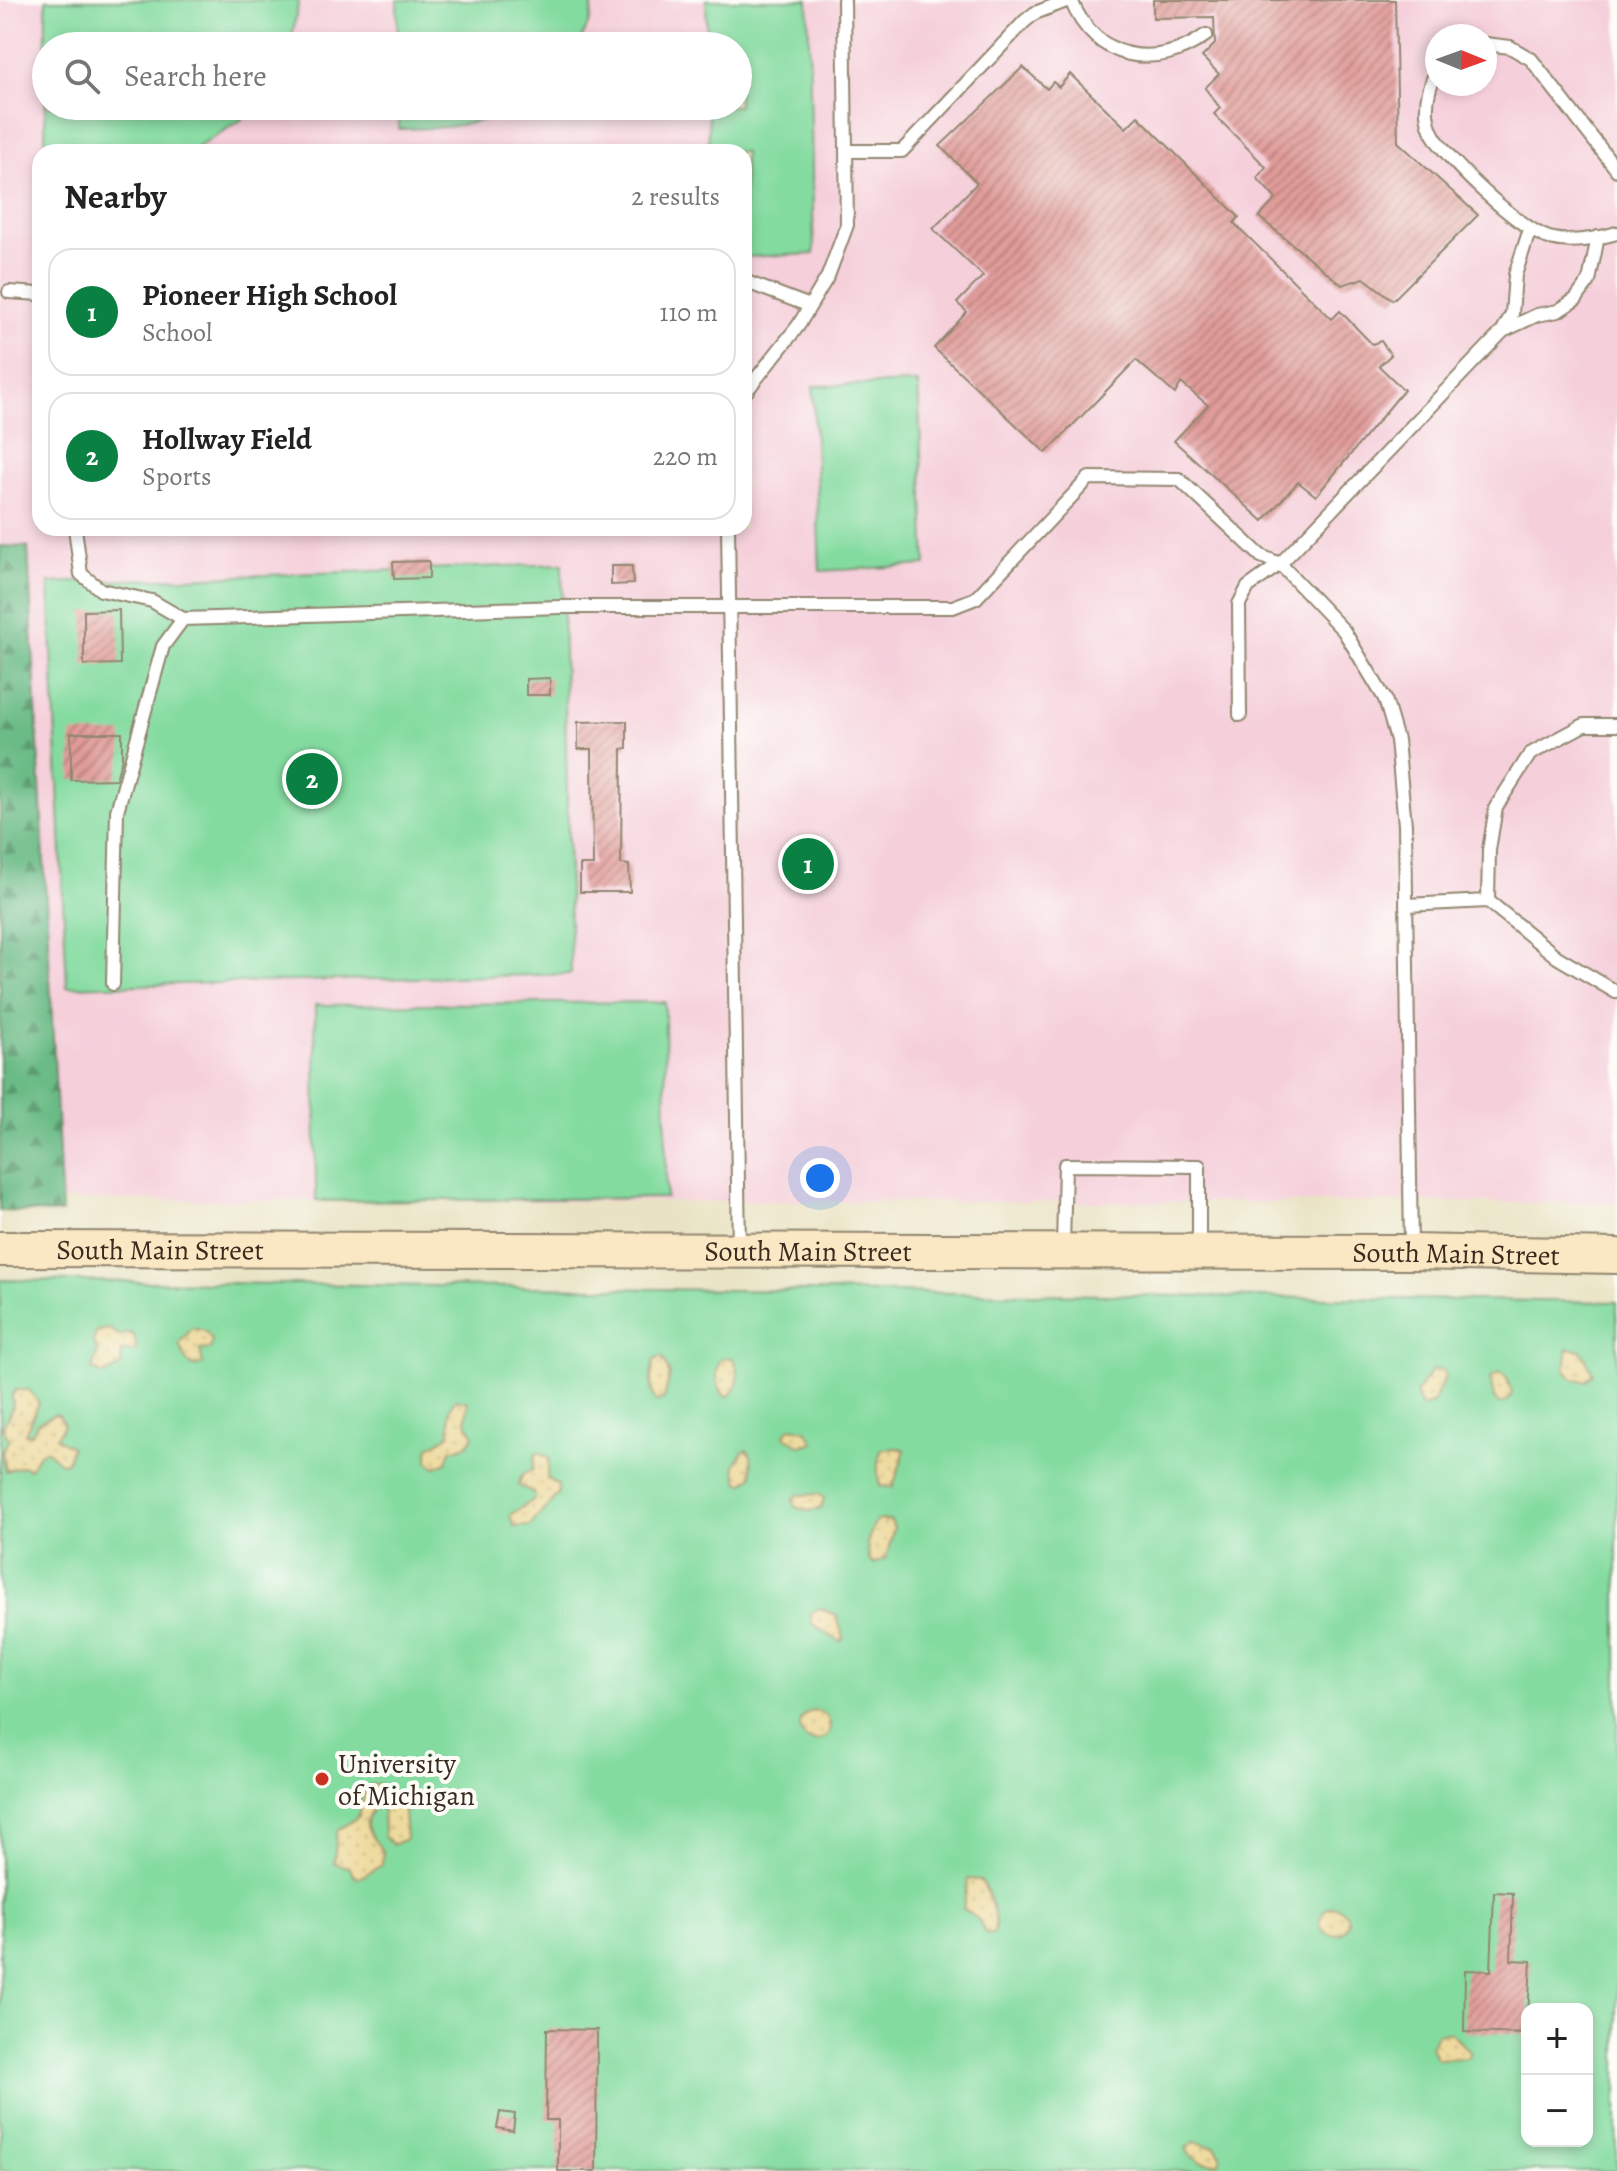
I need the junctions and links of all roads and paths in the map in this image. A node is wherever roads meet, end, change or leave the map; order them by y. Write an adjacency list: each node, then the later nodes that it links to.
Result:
1 (844, 0): 6 (lane)
2 (1070, 0): 3 (lane); 6 (lane)
3 (1206, 35)
4 (1497, 45): 7 (lane)
5 (1428, 96): 8 (lane)
6 (848, 151): 14 (lane)
7 (1617, 170)
8 (1530, 229): 10 (lane); 15 (lane)
9 (1617, 233): 10 (lane)
10 (1598, 237): 15 (lane)
11 (752, 284): 14 (lane)
12 (9, 292): 13 (lane)
13 (32, 293)
14 (810, 306): 16 (lane)
15 (1502, 332): 19 (lane)
16 (752, 379)
17 (76, 536): 21 (lane)
18 (728, 536): 20 (lane)
19 (1280, 564): 20 (lane); 22 (lane); 25 (lane)
20 (728, 607): 21 (lane); 29 (lane)
21 (183, 619): 26 (lane)
22 (1240, 715)
23 (1617, 725): 24 (lane)
24 (1488, 901): 25 (lane); 27 (lane)
25 (1406, 905): 32 (lane)
26 (113, 984)
27 (1616, 992)
28 (0, 1249): 29 (main road, South Main Street)
29 (739, 1250): 30 (main road, South Main Street)
30 (1063, 1251): 31 (main road, South Main Street); 31 (lane)
31 (1199, 1251): 32 (main road, South Main Street)
32 (1411, 1252): 33 (main road, South Main Street)
33 (1617, 1256)

